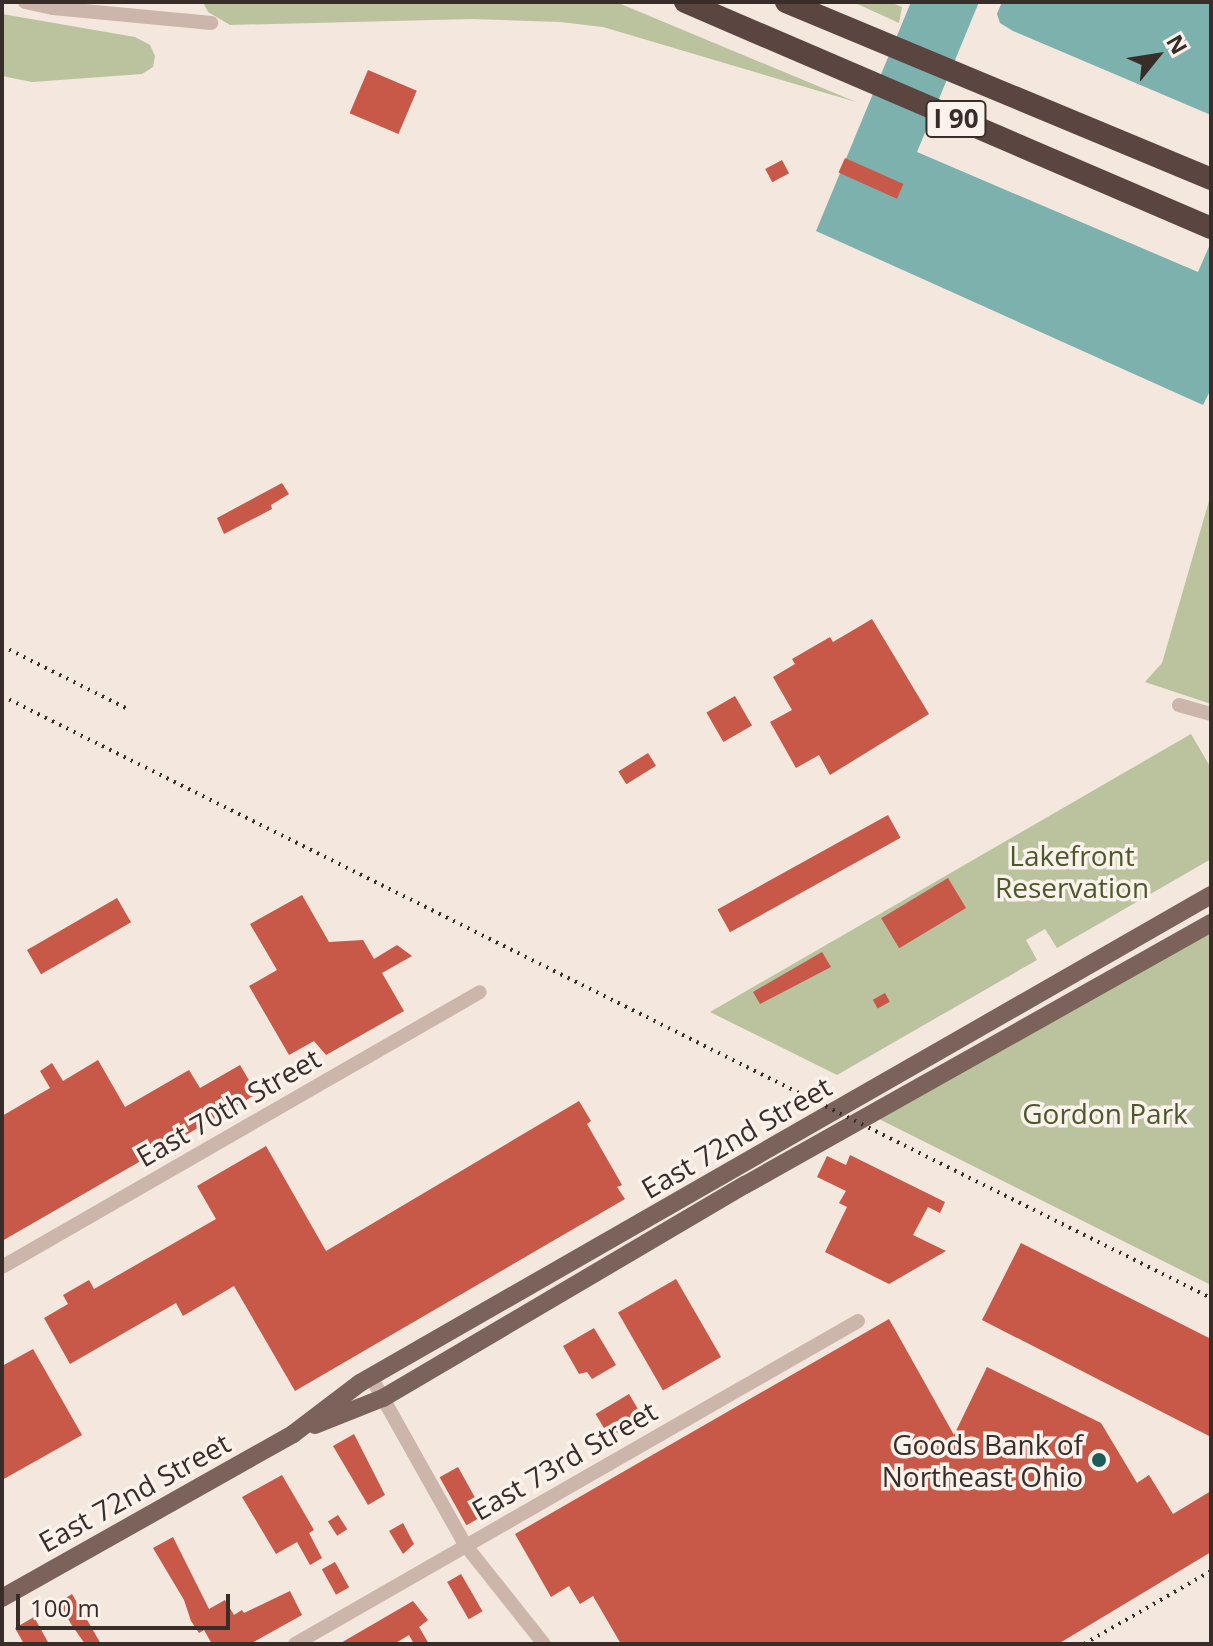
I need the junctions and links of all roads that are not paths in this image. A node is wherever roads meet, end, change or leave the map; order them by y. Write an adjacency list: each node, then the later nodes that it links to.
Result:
1 (25, 2): 4 (street)
2 (685, 2): 6 (highway, I 90)
3 (786, 2): 5 (highway, I 90)
4 (211, 23)
5 (1209, 178)
6 (1211, 230)
7 (1179, 705): 8 (street)
8 (1211, 714)
9 (1211, 895): 14 (main road, East 72nd Street)
10 (1211, 923): 15 (main road, East 72nd Street)
11 (480, 992): 12 (street, East 70th Street)
12 (2, 1267)
13 (858, 1321): 17 (street, East 73rd Street)
14 (371, 1377): 15 (street); 16 (main road, East 72nd Street)
15 (383, 1398): 16 (main road, East 72nd Street); 17 (street)
16 (293, 1434): 18 (main road, East 72nd Street)
17 (466, 1546): 19 (street, East 73rd Street); 20 (street)
18 (2, 1598)
19 (295, 1644)
20 (544, 1644)

